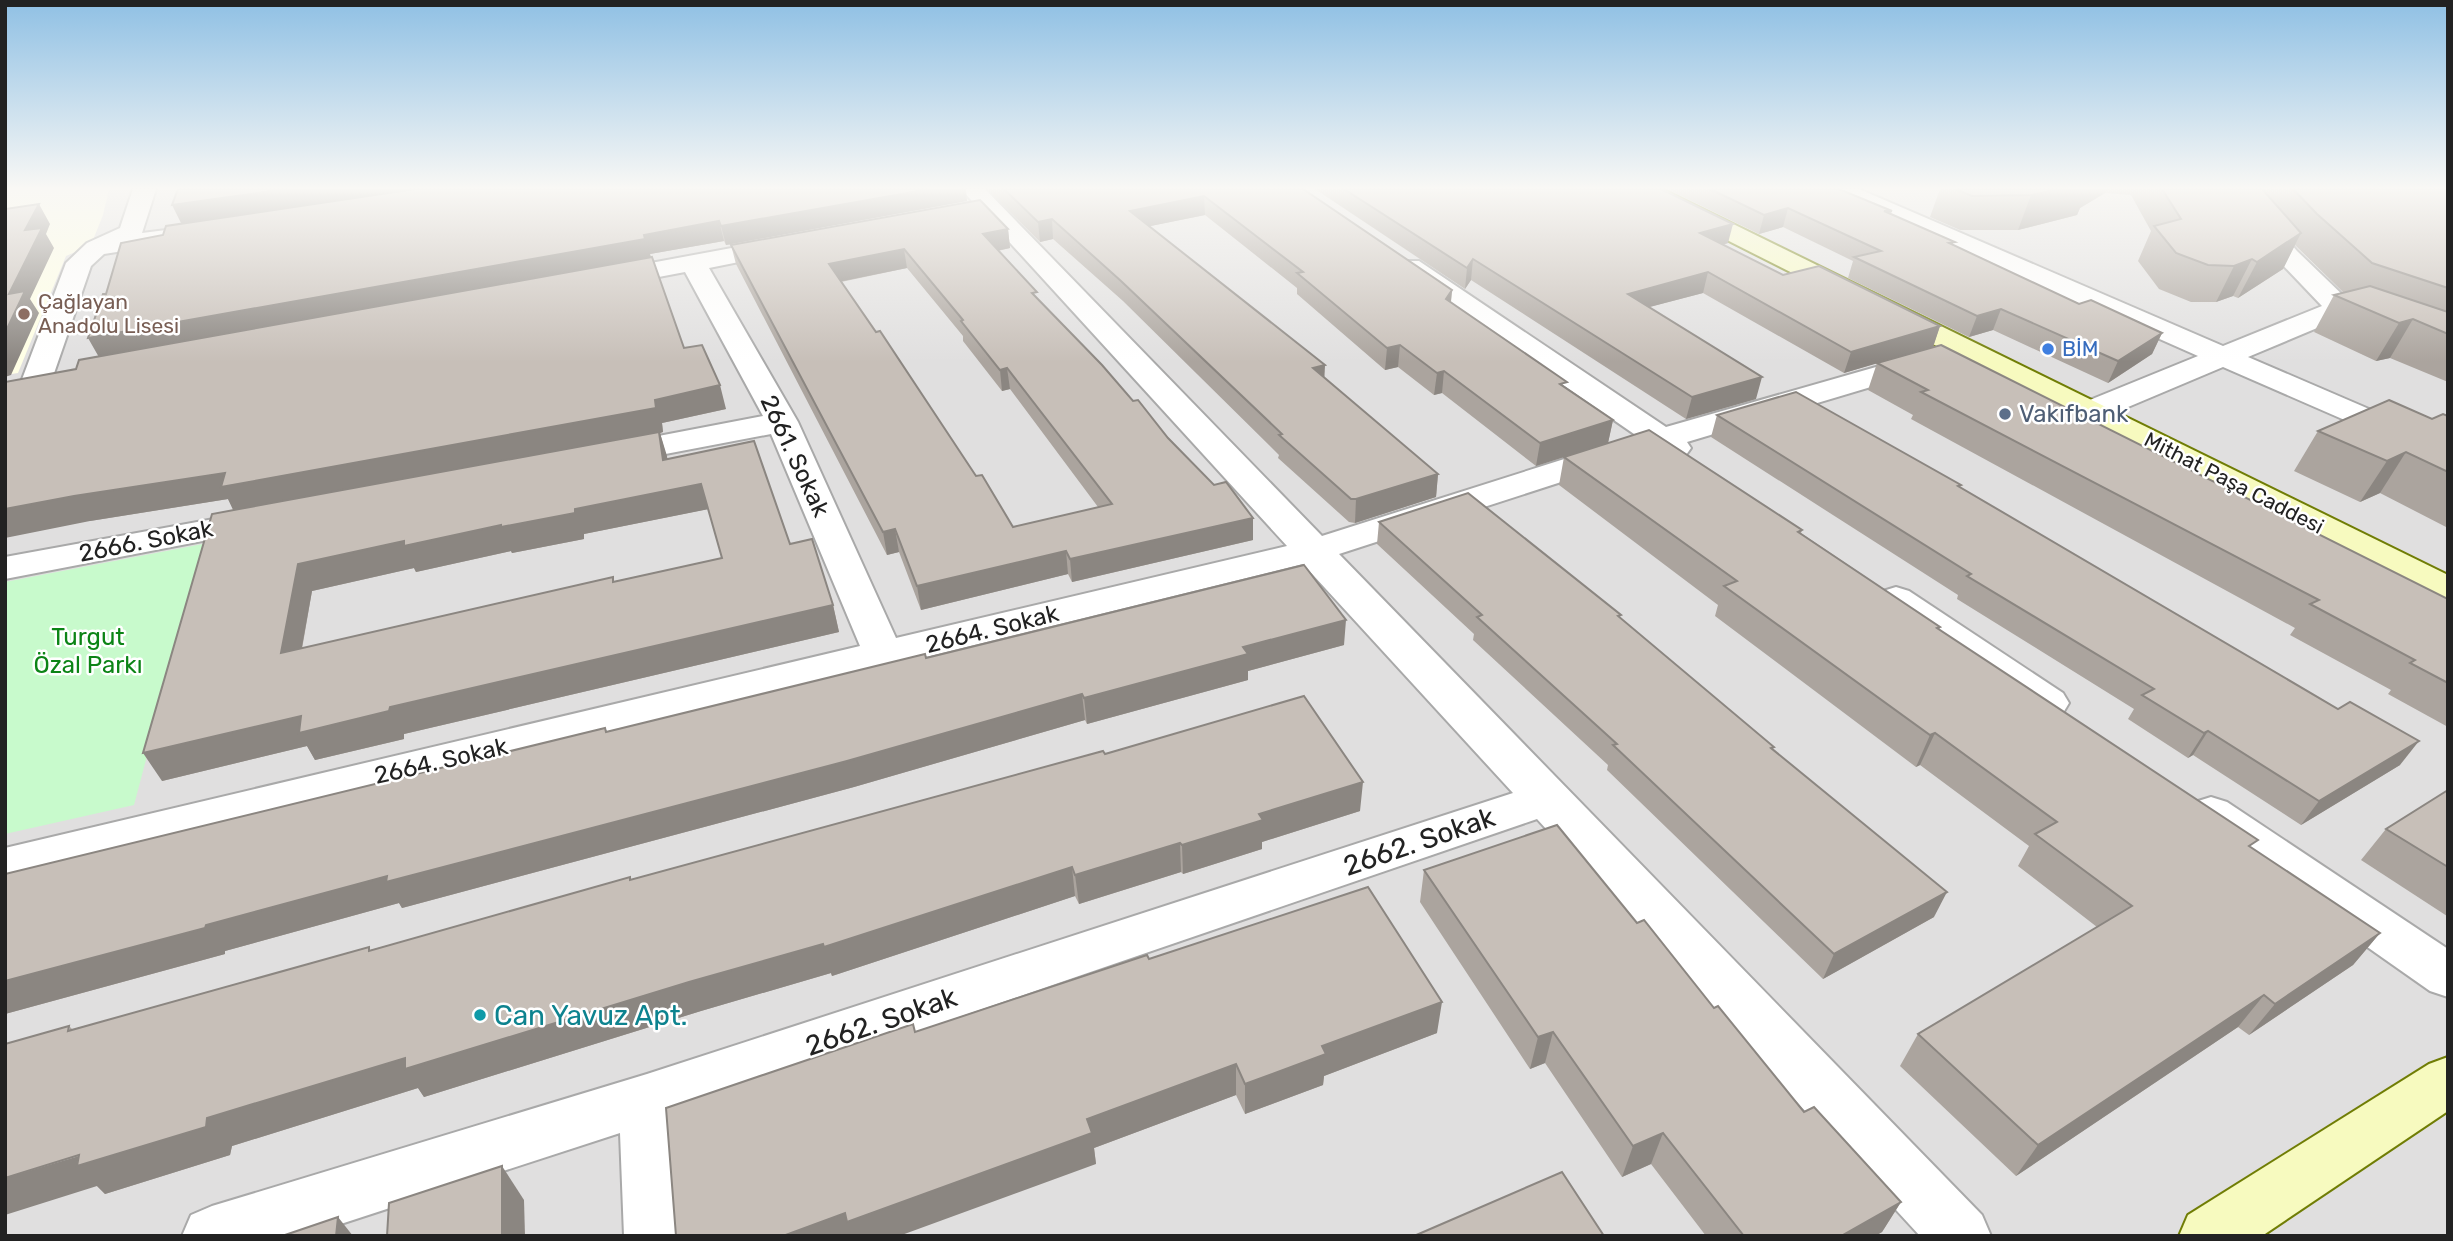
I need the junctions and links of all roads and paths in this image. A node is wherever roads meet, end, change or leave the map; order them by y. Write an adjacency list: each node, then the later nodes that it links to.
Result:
1 (103, 247): 7 (street)
2 (778, 247): 9 (street)
3 (1025, 247): 23 (street)
4 (1761, 247): 13 (street, Mithat Paşa Caddesi)
5 (1971, 247): 14 (street)
6 (2280, 247): 11 (street)
7 (96, 248): 15 (street)
8 (1387, 251): 18 (street)
9 (693, 263): 10 (street); 17 (street, 2661. Sokak)
10 (584, 283)
11 (2340, 308): 12 (street); 14 (street)
12 (2448, 346)
13 (1967, 349): 16 (street, Mithat Paşa Caddesi); 18 (street, 2664. Sokak)
14 (2222, 358): 16 (street); 19 (street)
15 (63, 377)
16 (2091, 411): 26 (street, Mithat Paşa Caddesi)
17 (782, 422): 20 (street); 27 (street, 2661. Sokak)
18 (1661, 439): 21 (street); 23 (street, 2664. Sokak)
19 (2448, 455)
20 (578, 461)
21 (1707, 470)
22 (292, 514): 24 (street, 2666. Sokak)
23 (1314, 550): 27 (street, 2664. Sokak); 30 (street)
24 (5, 568)
25 (1866, 579): 28 (street)
26 (2448, 590)
27 (884, 655): 31 (street, 2664. Sokak)
28 (2072, 719)
29 (2186, 797): 32 (street)
30 (1548, 798): 34 (street, 2662. Sokak); 37 (street)
31 (5, 866)
32 (2448, 976)
33 (2448, 1081): 38 (street)
34 (647, 1099): 35 (street, 2662. Sokak); 36 (street)
35 (212, 1236)
36 (654, 1236)
37 (1961, 1236)
38 (2210, 1236)

